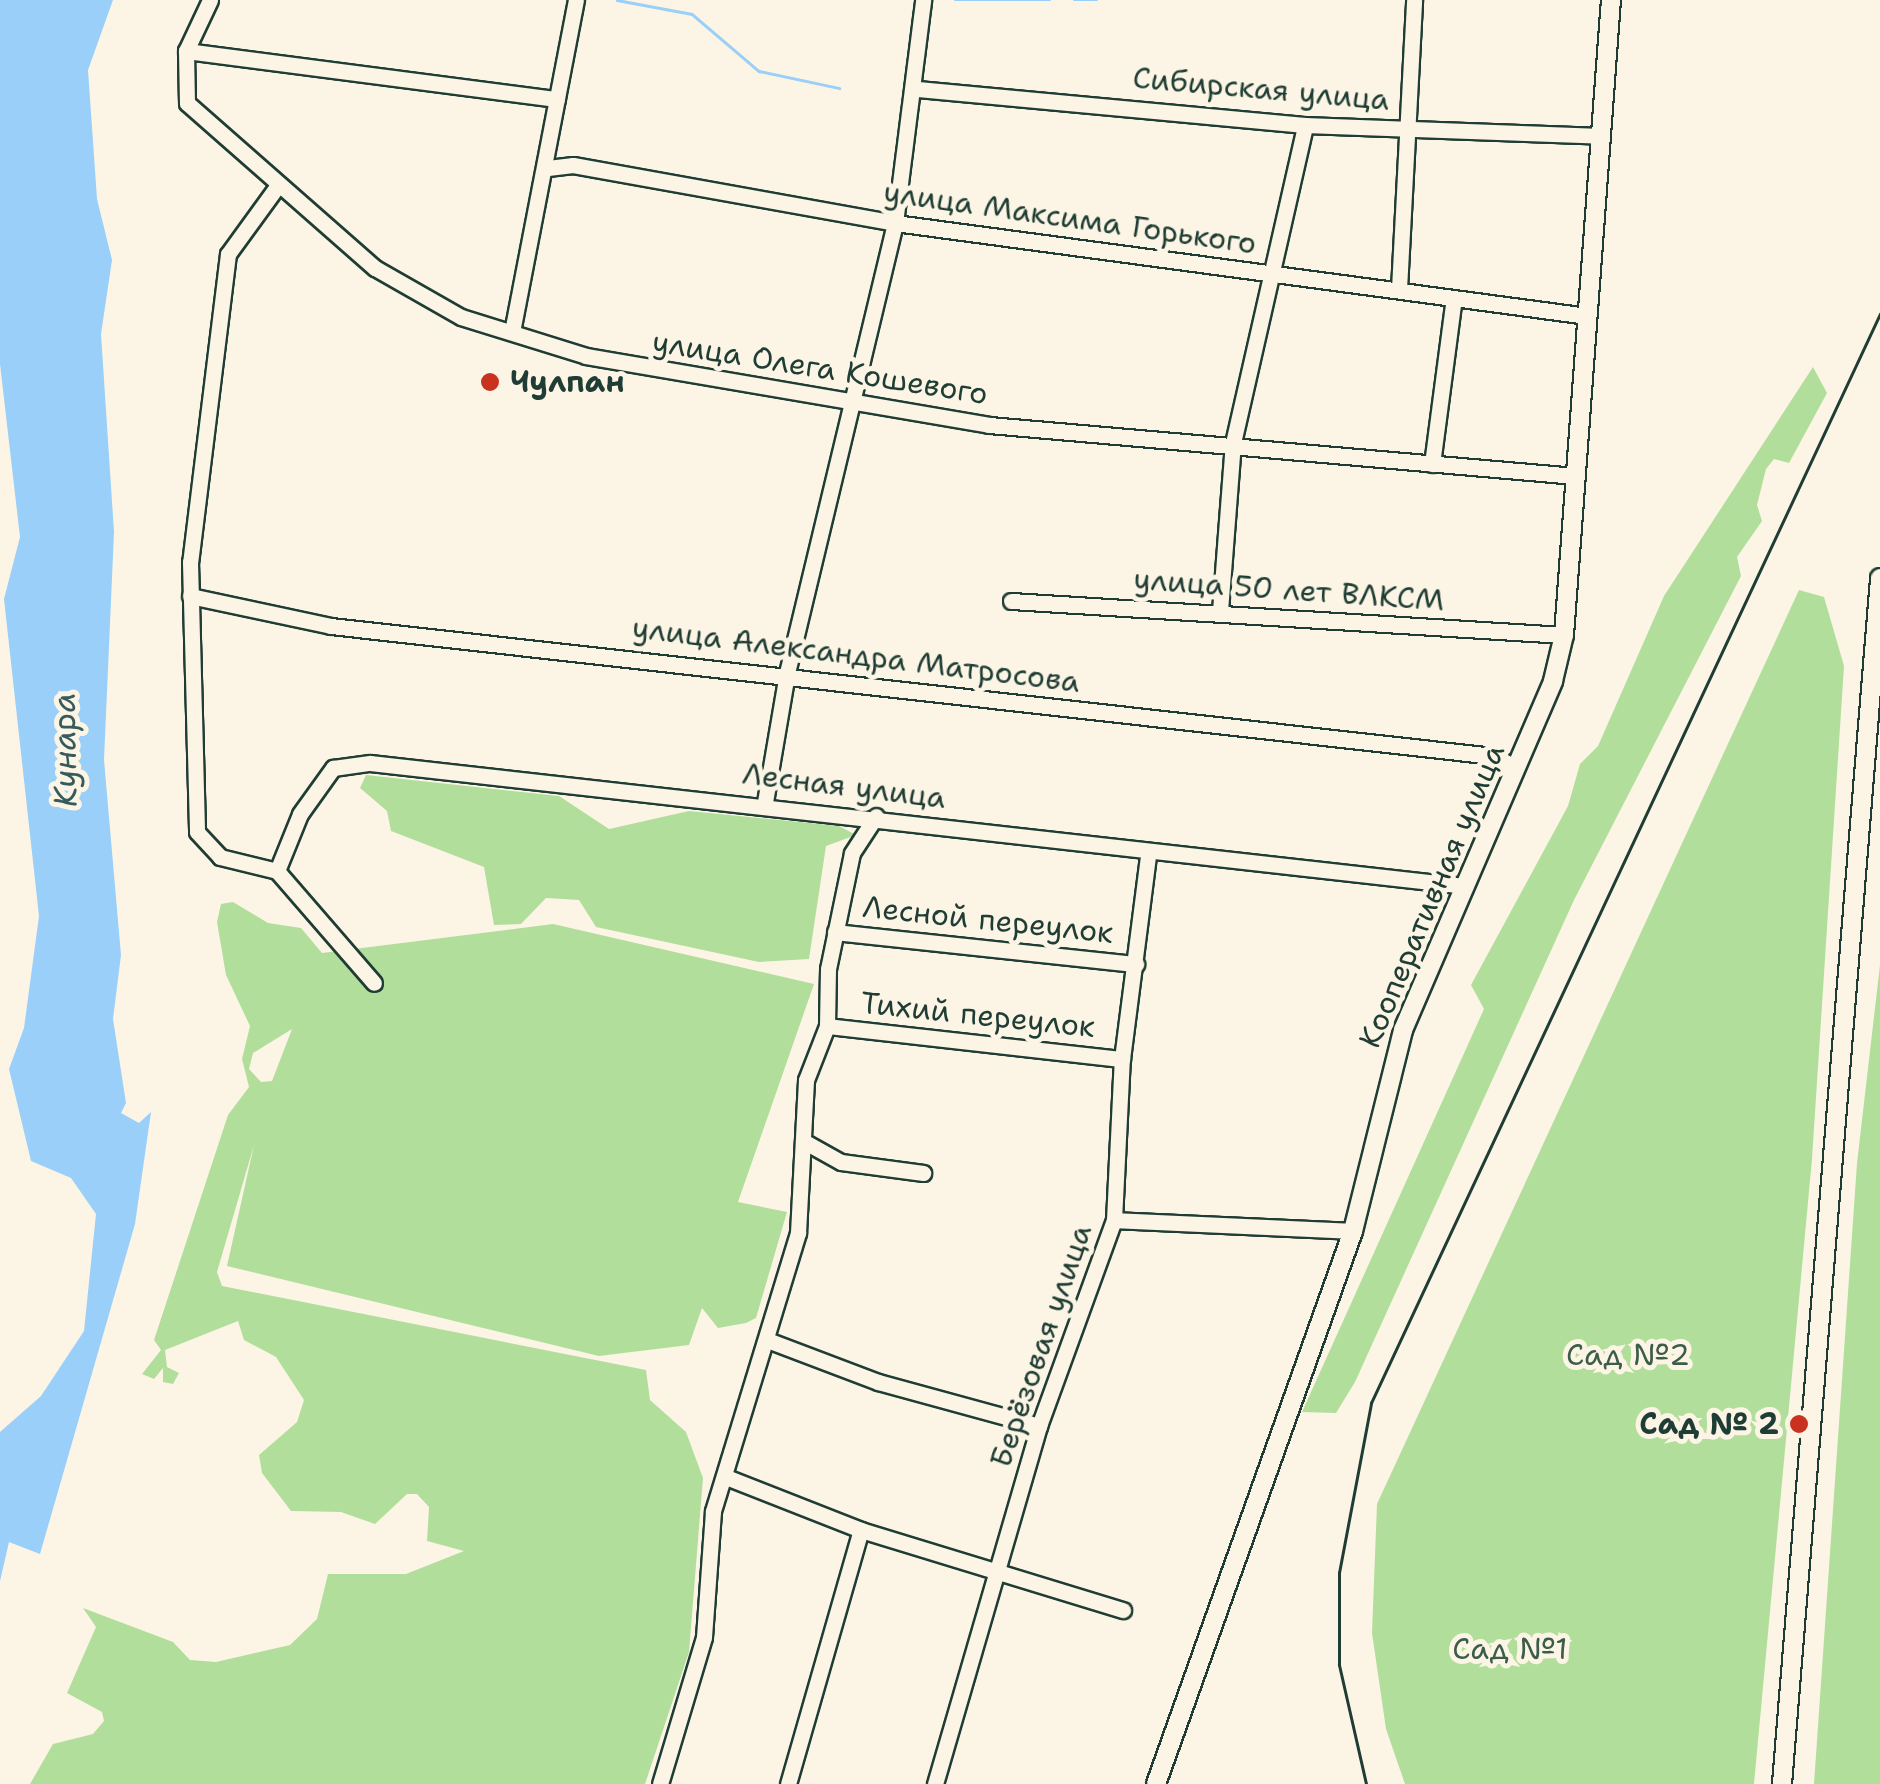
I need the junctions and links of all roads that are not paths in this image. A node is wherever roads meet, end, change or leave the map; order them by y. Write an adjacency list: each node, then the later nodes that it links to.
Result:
1 (210, 0): 6 (street)
2 (576, 0): 8 (street)
3 (923, 0): 7 (street)
4 (1414, 0): 10 (street)
5 (1611, 0): 11 (main road, Кооперативная улица)
6 (186, 51): 8 (street); 13 (street, улица Олега Кошевого)
7 (917, 89): 9 (street, Сибирская улица); 14 (street)
8 (556, 99): 12 (street)
9 (1305, 124): 10 (street, Сибирская улица); 15 (street)
10 (1410, 128): 11 (street, Сибирская улица); 16 (street)
11 (1601, 136): 18 (main road, Кооперативная улица)
12 (548, 168): 14 (street, улица Максима Горького); 19 (street)
13 (276, 188): 19 (street, улица Олега Кошевого); 25 (street)
14 (896, 223): 15 (street, улица Максима Горького); 20 (street)
15 (1272, 273): 16 (street, улица Максима Горького); 21 (street)
16 (1398, 289): 17 (street, улица Максима Горького)
17 (1454, 298): 18 (street, улица Максима Горького); 22 (street)
18 (1588, 316): 23 (main road, Кооперативная улица)
19 (512, 332): 20 (street, улица Олега Кошевого)
20 (853, 405): 21 (street, улица Олега Кошевого); 29 (street)
21 (1233, 443): 22 (street, улица Олега Кошевого); 27 (street)
22 (1432, 464): 23 (street, улица Олега Кошевого)
23 (1576, 476): 28 (main road, Кооперативная улица)
24 (1880, 578): 55 (main road)
25 (190, 596): 29 (street, улица Александра Матросова); 34 (street)
26 (1010, 601): 27 (street, улица 50 лет ВЛКСМ)
27 (1220, 611): 28 (street, улица 50 лет ВЛКСМ)
28 (1564, 634): 30 (main road, Кооперативная улица)
29 (787, 673): 30 (street, улица Александра Матросова); 31 (street)
30 (1515, 767): 35 (main road, Кооперативная улица)
31 (765, 802): 32 (street, Лесная улица); 34 (street, Лесная улица)
32 (876, 816): 33 (street, Лесная улица); 36 (street)
33 (1148, 856): 35 (street, Лесная улица); 37 (street, Берёзовая улица)
34 (278, 871): 38 (street)
35 (1464, 886): 44 (main road, Кооперативная улица)
36 (835, 932): 37 (street, Лесной переулок); 39 (street)
37 (1136, 964): 40 (street, Берёзовая улица)
38 (374, 983)
39 (828, 1026): 40 (street, Тихий переулок); 41 (street)
40 (1122, 1058): 43 (street, Берёзовая улица)
41 (805, 1142): 42 (street); 45 (street)
42 (923, 1173)
43 (1114, 1220): 44 (street); 46 (street, Берёзовая улица)
44 (1353, 1231): 54 (main road, Кооперативная улица)
45 (767, 1340): 46 (street); 47 (street)
46 (1039, 1426): 49 (street, Берёзовая улица)
47 (726, 1477): 48 (street); 51 (street)
48 (862, 1530): 49 (street); 52 (street)
49 (998, 1573): 50 (street); 53 (street, Берёзовая улица)
50 (1123, 1610)
51 (660, 1784)
52 (788, 1784)
53 (935, 1784)
54 (1156, 1784)
55 (1782, 1784)

